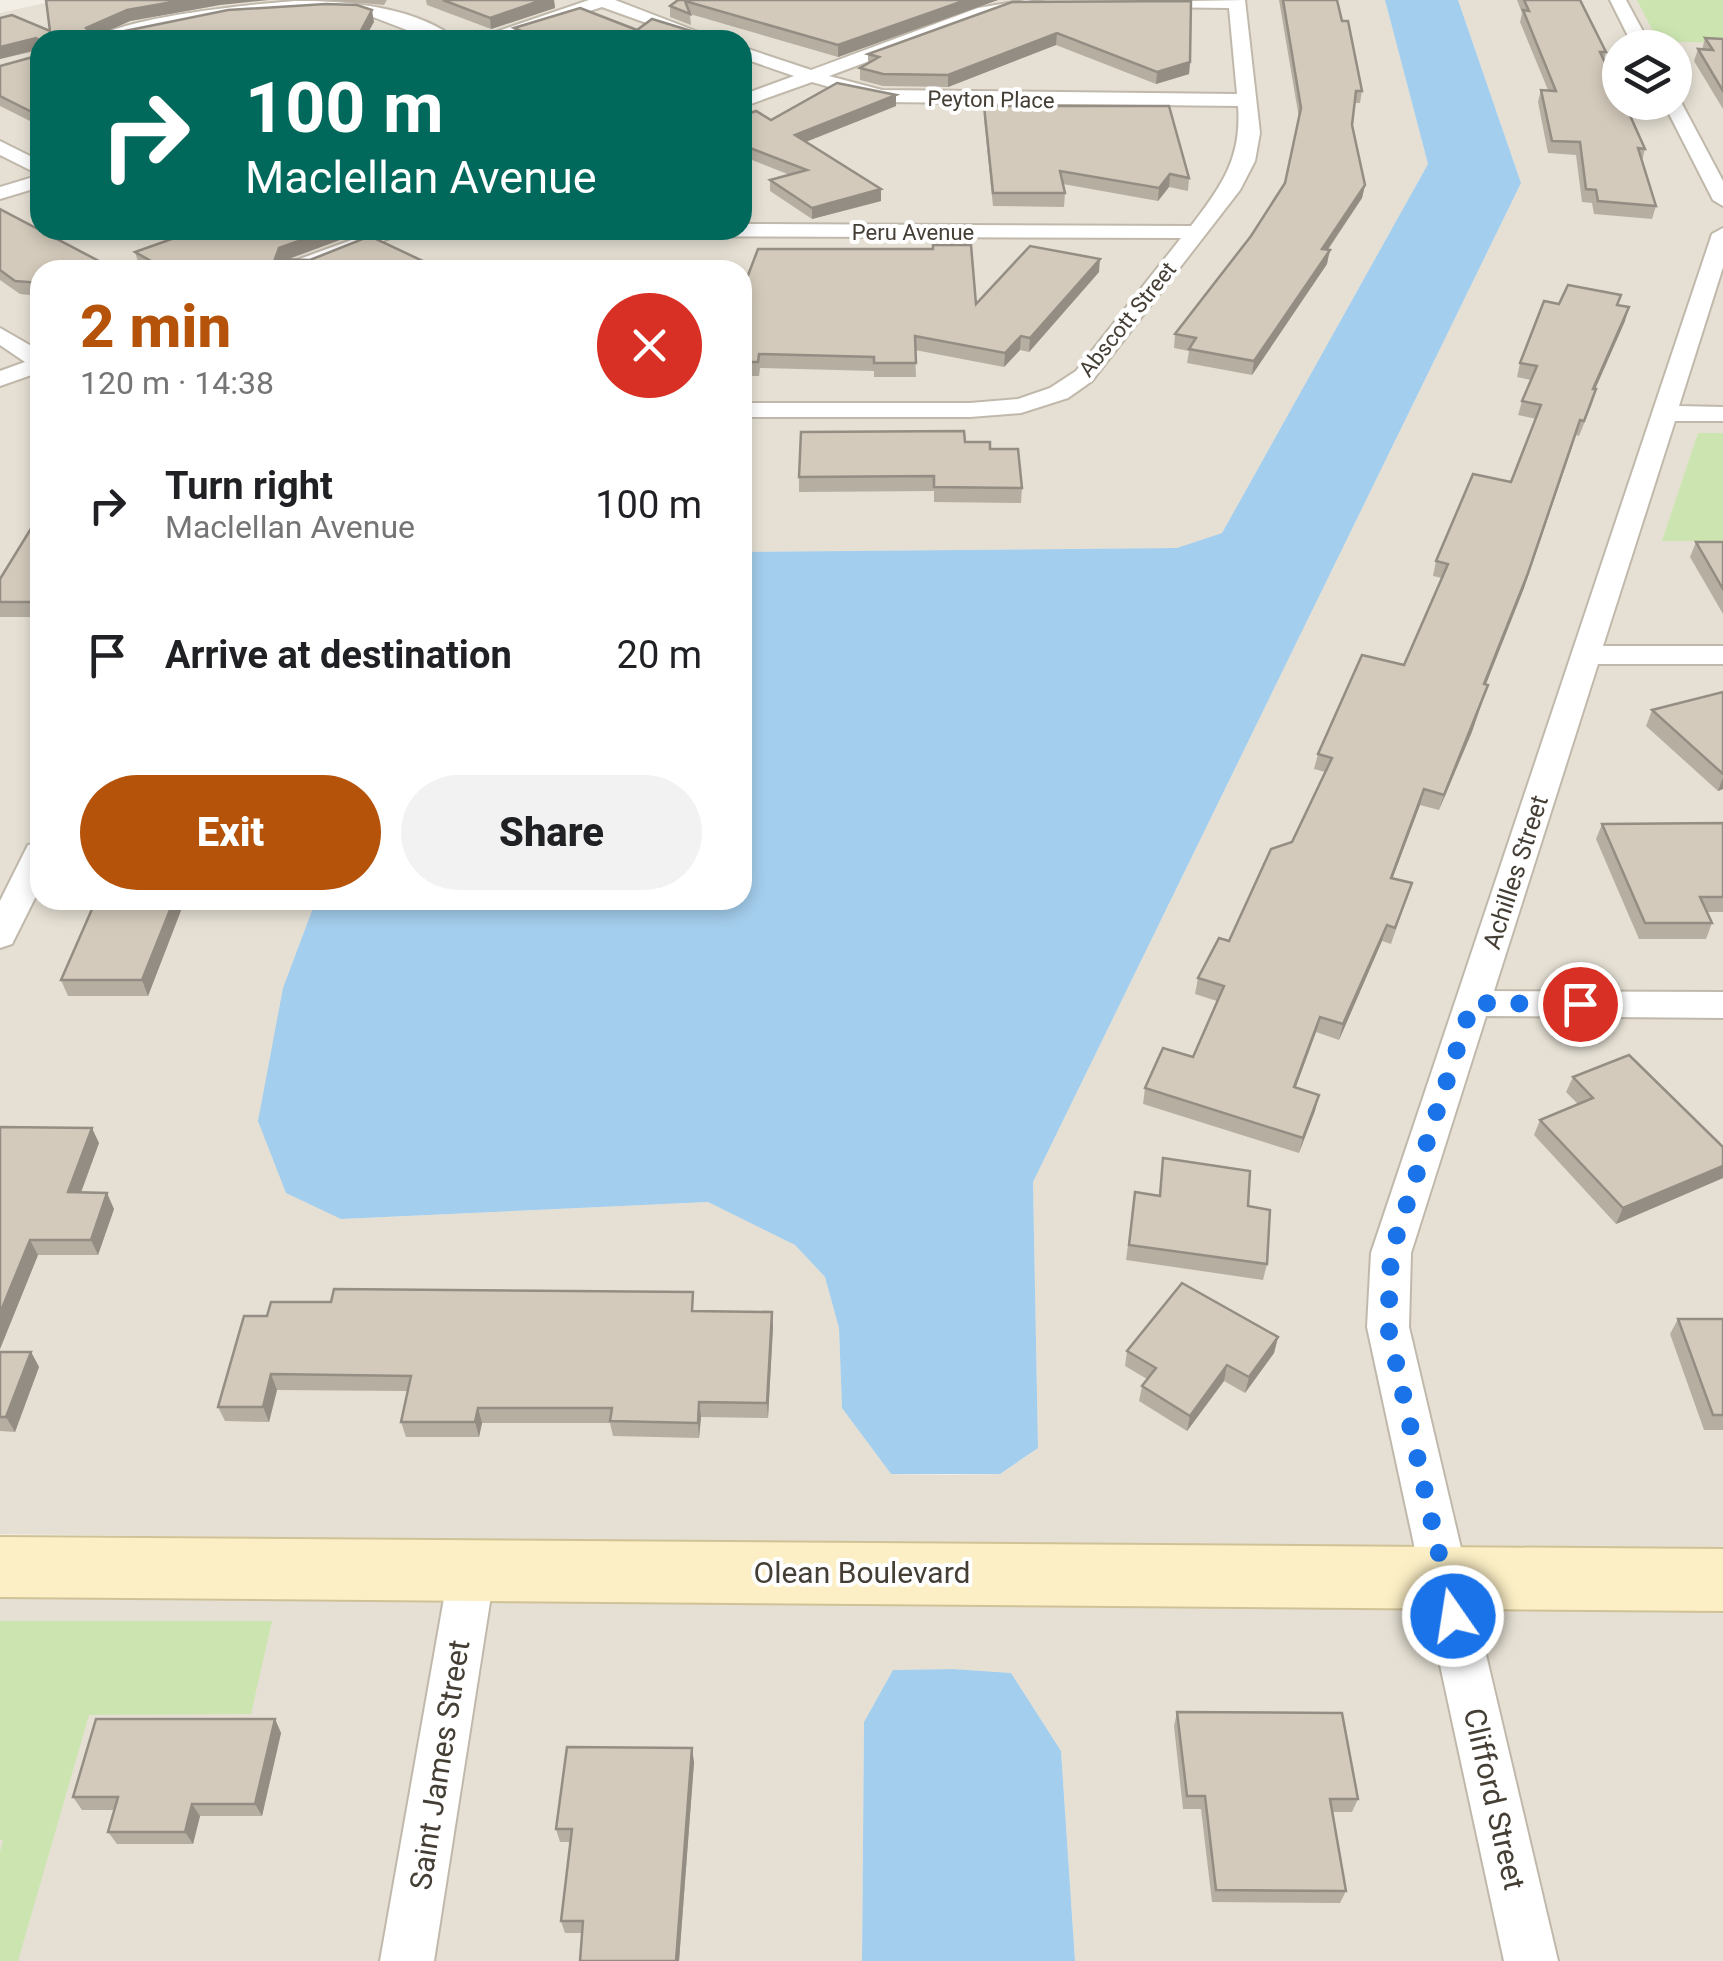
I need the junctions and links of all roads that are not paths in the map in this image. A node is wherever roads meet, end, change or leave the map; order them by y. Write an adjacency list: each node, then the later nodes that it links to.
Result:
1 (604, 0): 8 (street); 9 (street)
2 (1618, 0): 10 (street)
3 (1237, 1): 5 (street); 14 (street, Abscott Street)
4 (1066, 2): 12 (street)
5 (1123, 2)
6 (139, 30): 7 (street)
7 (422, 30)
8 (511, 30)
9 (684, 30)
10 (1634, 30)
11 (752, 56): 12 (street, Peyton Place)
12 (810, 76): 13 (street); 14 (street, Peyton Place)
13 (752, 98)
14 (1247, 100): 22 (street, Abscott Street)
15 (1681, 120): 20 (street)
16 (0, 147): 17 (street)
17 (30, 164)
18 (30, 184): 19 (street)
19 (0, 194)
20 (1723, 200)
21 (752, 230): 22 (street, Peru Avenue)
22 (1196, 232): 30 (street, Abscott Street)
23 (1723, 236): 31 (street, Achilles Street)
24 (372, 240): 25 (street)
25 (318, 260)
26 (0, 335): 27 (street)
27 (30, 355)
28 (30, 366): 29 (street)
29 (0, 379)
30 (752, 410)
31 (1664, 414): 32 (street); 33 (street, Achilles Street)
32 (1723, 414)
33 (1586, 654): 34 (street); 37 (street, Achilles Street)
34 (1723, 655)
35 (30, 874): 36 (street)
36 (0, 936)
37 (1472, 1003): 38 (street); 41 (street, Achilles Street)
38 (1723, 1005)
39 (0, 1567): 40 (street, Olean Boulevard)
40 (472, 1570): 41 (street, Olean Boulevard); 43 (street, Saint James Street)
41 (1444, 1578): 42 (street, Olean Boulevard); 44 (street, Clifford Street)
42 (1723, 1580)
43 (407, 1961)
44 (1530, 1961)

